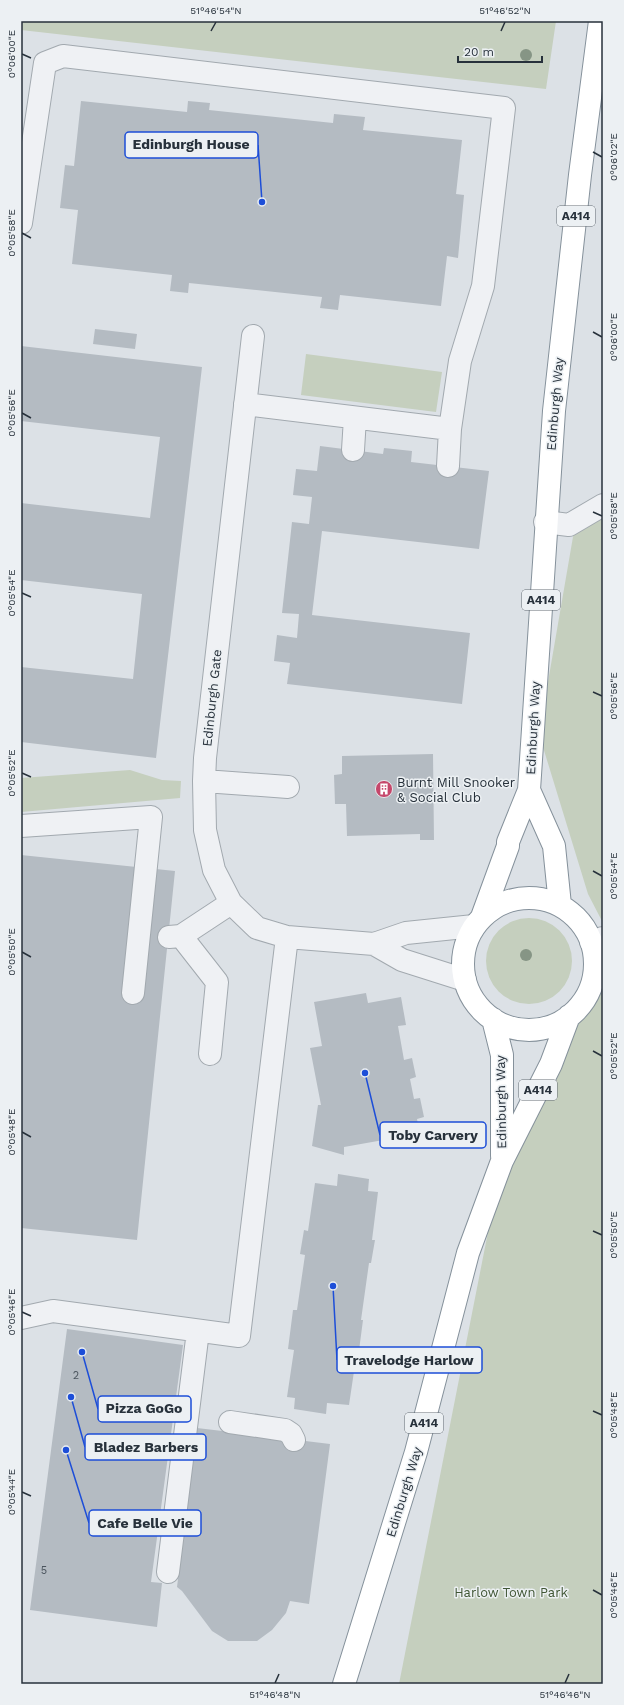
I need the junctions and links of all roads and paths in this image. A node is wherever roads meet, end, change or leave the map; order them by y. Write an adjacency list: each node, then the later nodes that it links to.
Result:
1 (600, 21): 10 (highway, Edinburgh Way / A414)
2 (21, 223): 6 (street)
3 (253, 336): 4 (street, Edinburgh Gate)
4 (245, 404): 5 (street); 11 (street, Edinburgh Gate)
5 (355, 418): 6 (street); 7 (street)
6 (450, 429): 8 (street)
7 (353, 450)
8 (448, 466)
9 (603, 505): 10 (street)
10 (545, 522): 13 (highway, Edinburgh Way / A414)
11 (204, 781): 12 (street); 15 (street, Edinburgh Gate)
12 (288, 787)
13 (529, 790): 16 (highway, Edinburgh Way / A414); 17 (highway, Edinburgh Way / A414)
14 (21, 826): 22 (street)
15 (231, 903): 18 (street, Edinburgh Gate); 25 (street)
16 (560, 905): 17 (highway); 19 (highway)
17 (478, 922): 20 (street, Edinburgh Gate); 21 (highway)
18 (287, 937): 20 (street, Edinburgh Gate); 28 (street)
19 (597, 940): 23 (highway)
20 (374, 944): 21 (street, Edinburgh Gate)
21 (465, 980): 24 (highway)
22 (132, 993)
23 (569, 1016): 24 (highway); 26 (highway, Edinburgh Way / A414)
24 (493, 1019): 26 (highway, Edinburgh Way / A414)
25 (210, 1054)
26 (502, 1161): 32 (highway, Edinburgh Way / A414)
27 (21, 1318): 28 (street)
28 (198, 1331): 31 (street)
29 (230, 1422): 30 (street)
30 (294, 1440)
31 (168, 1572)
32 (344, 1684)

